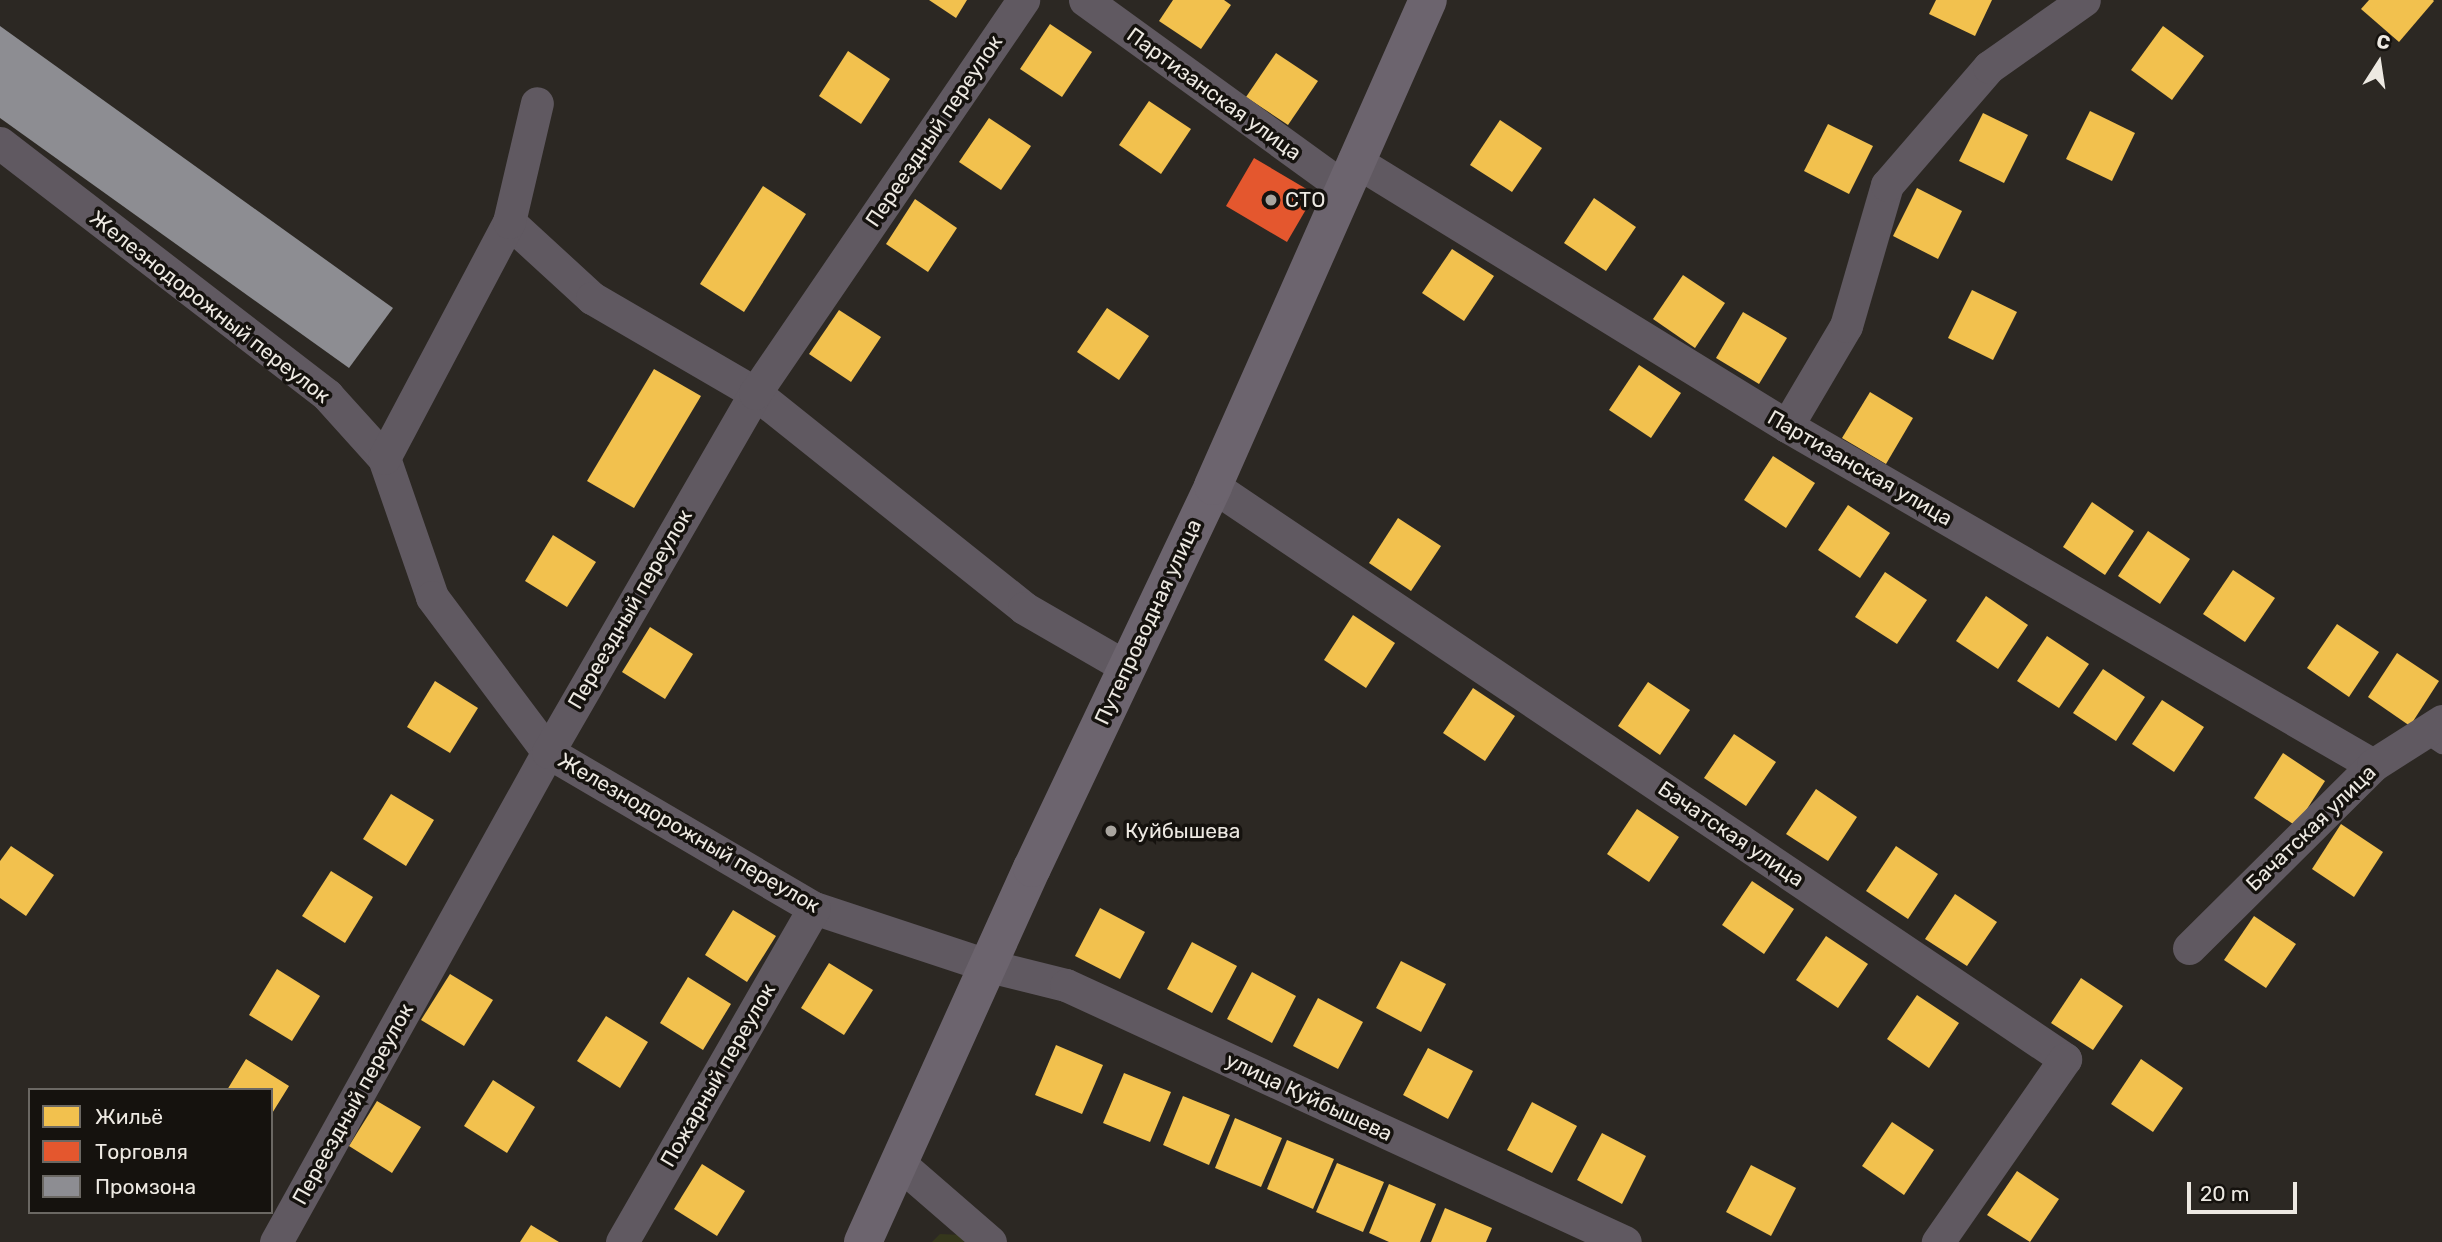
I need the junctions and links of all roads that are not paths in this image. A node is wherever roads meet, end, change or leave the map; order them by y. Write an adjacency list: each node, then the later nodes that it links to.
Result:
1 (1023, 0): 9 (street, Переездный переулок)
2 (1085, 0): 7 (street, Партизанская улица)
3 (1428, 0): 7 (main road, Путепроводная улица)
4 (2084, 0): 10 (street)
5 (537, 103): 8 (street)
6 (0, 143): 11 (street, Железнодорожный переулок)
7 (1348, 174): 10 (street, Партизанская улица); 12 (main road, Путепроводная улица)
8 (509, 222): 9 (street); 11 (street)
9 (755, 393): 13 (street); 15 (street, Переездный переулок)
10 (1787, 426): 16 (street, Партизанская улица)
11 (384, 458): 15 (street, Железнодорожный переулок)
12 (1213, 486): 13 (main road, Путепроводная улица); 26 (street, Бачатская улица)
13 (1126, 667): 19 (main road, Путепроводная улица)
14 (2436, 734): 16 (street, Бачатская улица)
15 (548, 752): 17 (street, Железнодорожный переулок); 21 (street, Переездный переулок)
16 (2373, 765): 18 (street, Бачатская улица)
17 (814, 908): 19 (street, Железнодорожный переулок); 22 (street, Пожарный переулок)
18 (2189, 948)
19 (989, 967): 20 (main road, Путепроводная улица); 25 (street, улица Куйбышева)
20 (900, 1164): 23 (main road, Путепроводная улица); 24 (street)
21 (276, 1242)
22 (622, 1242)
23 (863, 1242)
24 (990, 1242)
25 (1625, 1242)
26 (1938, 1242)

